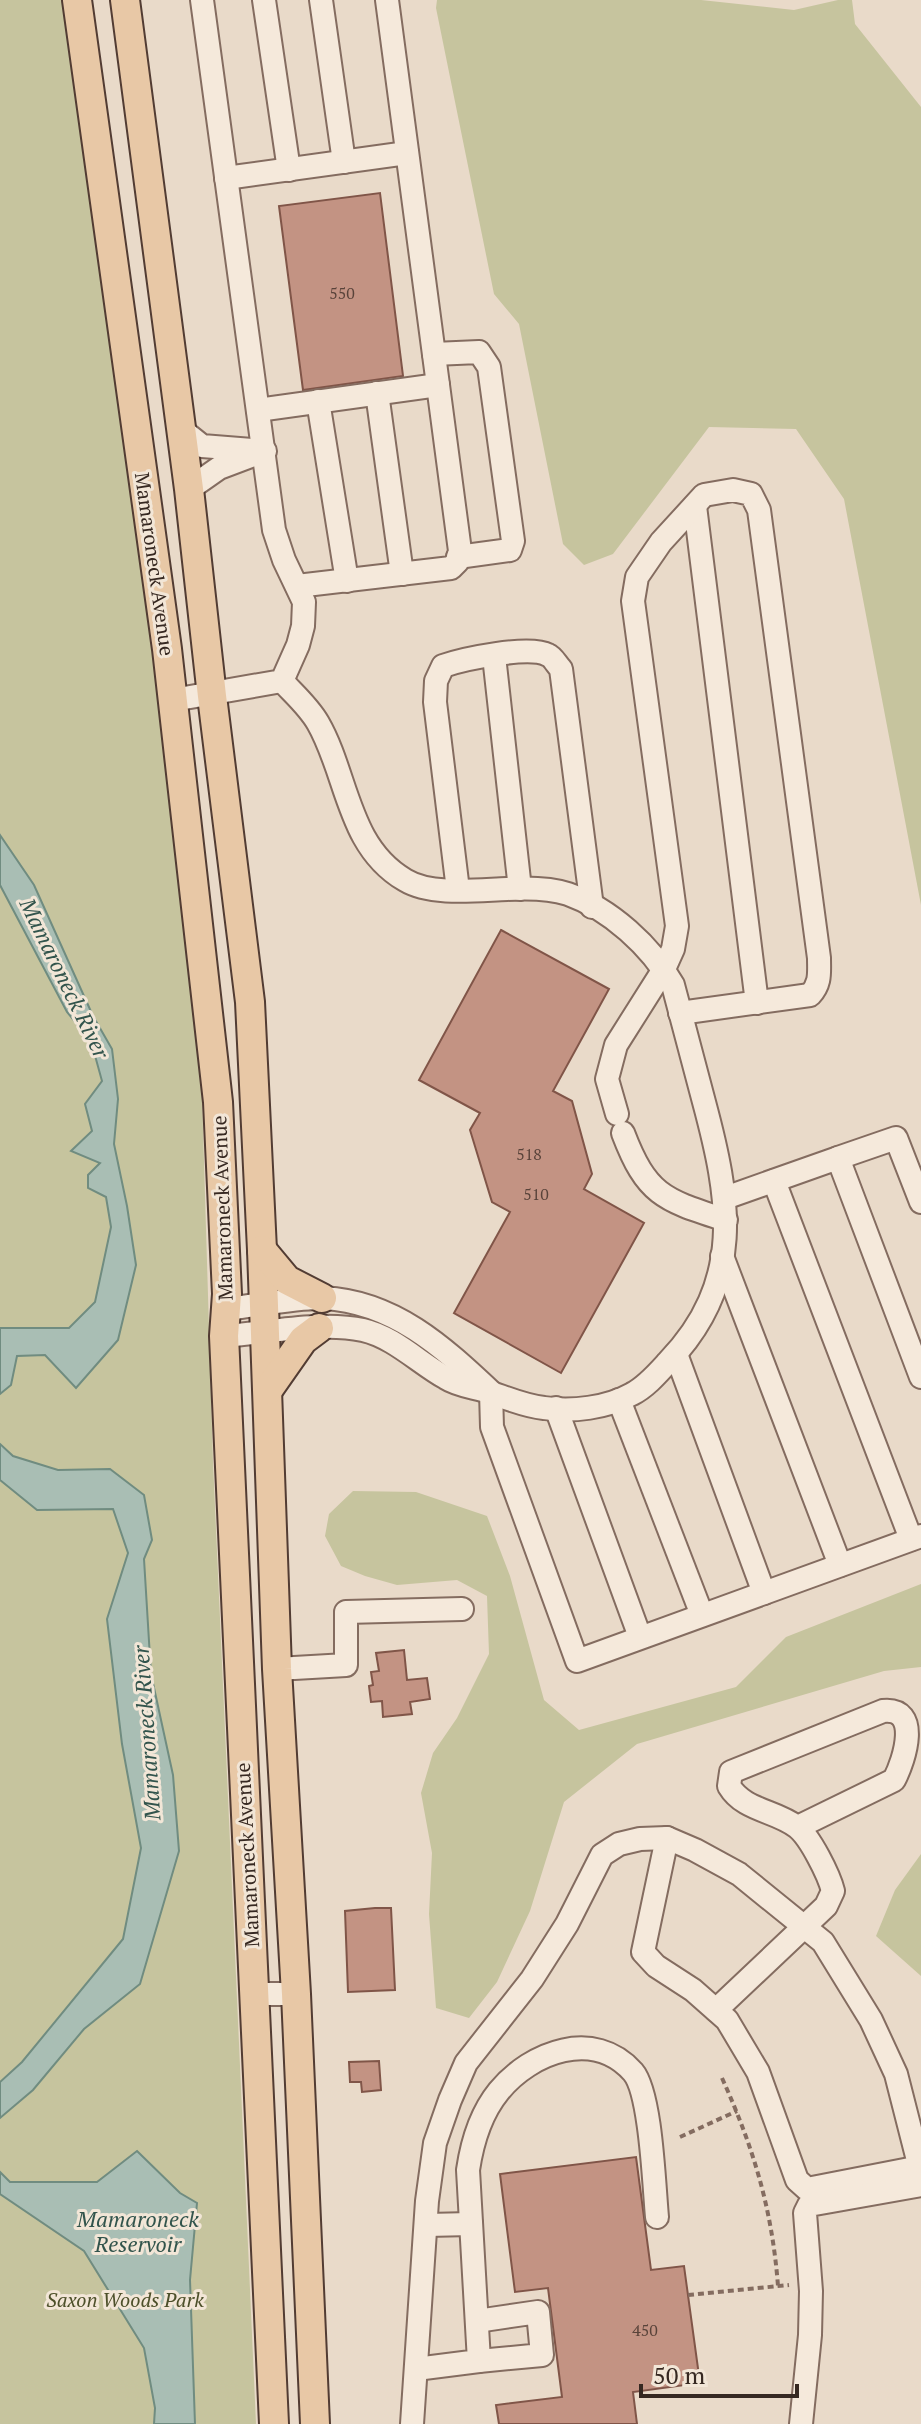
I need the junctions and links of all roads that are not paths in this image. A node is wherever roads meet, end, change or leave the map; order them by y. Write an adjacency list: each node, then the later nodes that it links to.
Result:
1 (77, 0): 27 (main road, Mamaroneck Avenue)
2 (125, 0): 16 (main road, Mamaroneck Avenue)
3 (202, 0): 10 (street)
4 (264, 0): 9 (street)
5 (321, 0): 8 (street)
6 (387, 0): 7 (street)
7 (407, 153): 8 (street); 11 (street)
8 (344, 162): 9 (street)
9 (289, 170): 10 (street)
10 (226, 178): 15 (street)
11 (434, 354): 12 (street); 20 (street)
12 (438, 385): 13 (street); 20 (street)
13 (377, 393): 14 (street); 21 (street)
14 (318, 401): 15 (street); 22 (street)
15 (258, 410): 17 (street)
16 (182, 430): 17 (street); 18 (main road, Mamaroneck Avenue)
17 (265, 451): 18 (street); 23 (street)
18 (189, 489): 26 (main road, Mamaroneck Avenue)
19 (695, 506): 31 (street); 32 (street); 32 (street)
20 (458, 557): 21 (street)
21 (402, 574): 22 (street)
22 (347, 581): 23 (street)
23 (297, 586): 25 (street)
24 (494, 656): 28 (street); 29 (street); 30 (street)
25 (282, 681): 26 (street); 29 (street)
26 (212, 696): 27 (street); 38 (main road, Mamaroneck Avenue)
27 (173, 700): 42 (main road, Mamaroneck Avenue)
28 (520, 889): 29 (street); 30 (street)
29 (458, 890)
30 (592, 907): 31 (street)
31 (664, 969): 33 (street); 37 (street)
32 (757, 1003): 33 (street)
33 (680, 1013): 37 (street)
34 (838, 1158): 35 (street); 36 (street); 45 (street)
35 (774, 1181): 37 (street); 50 (street)
36 (921, 1202)
37 (726, 1209): 39 (street)
38 (262, 1250): 40 (main road); 41 (main road, Mamaroneck Avenue)
39 (722, 1256): 44 (street); 51 (street)
40 (322, 1298): 41 (street); 47 (street)
41 (264, 1319): 42 (street); 43 (street); 46 (main road, Mamaroneck Avenue)
42 (225, 1322): 60 (main road, Mamaroneck Avenue)
43 (319, 1328): 46 (main road); 47 (street)
44 (676, 1354): 48 (street); 52 (street)
45 (921, 1377)
46 (268, 1390): 56 (main road, Mamaroneck Avenue)
47 (491, 1392): 49 (street); 55 (street)
48 (619, 1400): 49 (street); 54 (street)
49 (556, 1408): 55 (street)
50 (916, 1537): 51 (street)
51 (840, 1565): 52 (street)
52 (764, 1593): 54 (street)
53 (462, 1609): 56 (street)
54 (702, 1615): 55 (street)
55 (640, 1637)
56 (277, 1669): 61 (main road, Mamaroneck Avenue)
57 (798, 1827): 57 (street); 59 (street)
58 (667, 1838): 59 (street); 62 (street); 67 (street)
59 (804, 1926): 62 (street); 63 (street)
60 (253, 1994): 61 (street); 71 (main road, Mamaroneck Avenue)
61 (296, 1994): 72 (main road, Mamaroneck Avenue)
62 (716, 2010): 63 (street)
63 (920, 2170)
64 (921, 2185): 74 (street)
65 (657, 2217): 66 (street)
66 (471, 2224): 67 (street); 68 (street)
67 (427, 2225): 70 (street)
68 (477, 2321): 69 (street); 69 (street)
69 (479, 2361): 70 (street)
70 (416, 2369): 73 (street)
71 (274, 2424)
72 (315, 2424)
73 (412, 2424)
74 (801, 2424)

